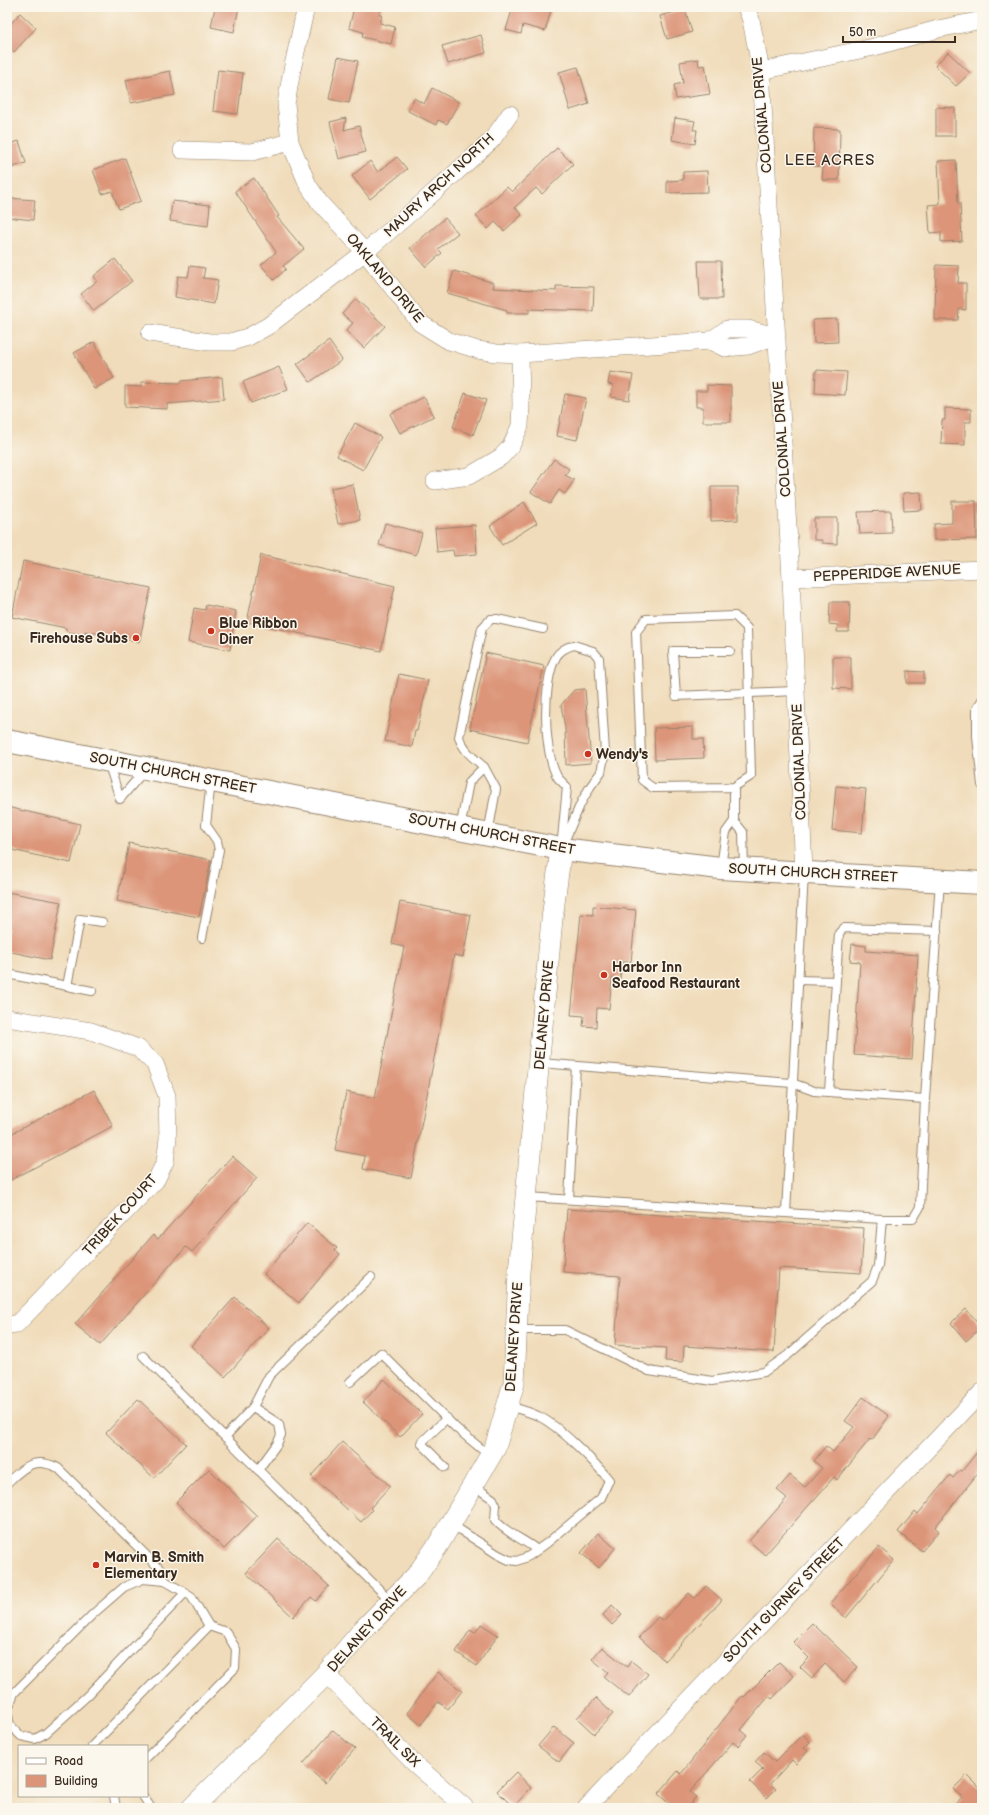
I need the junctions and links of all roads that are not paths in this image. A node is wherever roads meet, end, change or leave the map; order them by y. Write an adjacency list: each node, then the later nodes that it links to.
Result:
1 (306, 7): 6 (street, OAKLAND DRIVE)
2 (746, 7): 4 (street, COLONIAL DRIVE)
3 (982, 20): 4 (street)
4 (761, 71): 10 (street, COLONIAL DRIVE)
5 (510, 114): 8 (street, MAURY ARCH NORTH)
6 (290, 142): 7 (street); 8 (street, OAKLAND DRIVE)
7 (182, 150)
8 (365, 252): 9 (street, MAURY ARCH NORTH); 11 (street, OAKLAND DRIVE)
9 (150, 333)
10 (776, 336): 11 (street, OAKLAND DRIVE); 14 (street, COLONIAL DRIVE)
11 (520, 354): 12 (street)
12 (435, 481)
13 (982, 569): 14 (street, PEPPERIDGE AVENUE)
14 (791, 578): 17 (street, COLONIAL DRIVE)
15 (543, 629): 23 (lane)
16 (730, 651): 18 (lane)
17 (796, 691): 18 (lane); 33 (street, COLONIAL DRIVE)
18 (749, 693): 26 (lane); 26 (lane)
19 (982, 700): 25 (lane)
20 (7, 741): 21 (main road, SOUTH CHURCH STREET)
21 (107, 760): 22 (main road, SOUTH CHURCH STREET); 22 (lane)
22 (147, 767): 24 (main road, SOUTH CHURCH STREET)
23 (484, 767): 28 (lane); 29 (lane)
24 (211, 780): 28 (main road, SOUTH CHURCH STREET); 38 (lane)
25 (982, 785)
26 (734, 787): 27 (lane)
27 (734, 821): 31 (lane); 32 (lane)
28 (460, 829): 29 (main road, SOUTH CHURCH STREET)
29 (488, 834): 30 (main road, SOUTH CHURCH STREET)
30 (561, 849): 30 (lane); 31 (main road, SOUTH CHURCH STREET); 45 (street, DELANEY DRIVE)
31 (720, 868): 32 (main road, SOUTH CHURCH STREET)
32 (744, 870): 33 (main road, SOUTH CHURCH STREET)
33 (804, 872): 34 (main road, SOUTH CHURCH STREET); 40 (lane)
34 (940, 880): 35 (main road, SOUTH CHURCH STREET); 37 (lane)
35 (982, 883)
36 (102, 922): 42 (lane)
37 (936, 931): 41 (lane); 49 (lane)
38 (202, 938)
39 (7, 974): 42 (lane)
40 (798, 980): 41 (lane); 47 (lane)
41 (836, 981): 48 (lane)
42 (67, 986): 43 (lane)
43 (92, 991)
44 (7, 1018): 55 (street, TRIBEK COURT)
45 (540, 1063): 46 (lane); 50 (street, DELANEY DRIVE)
46 (576, 1066): 47 (lane); 51 (lane)
47 (792, 1083): 48 (lane); 52 (lane)
48 (829, 1092): 49 (lane)
49 (925, 1099): 53 (lane)
50 (527, 1197): 51 (lane); 56 (street, DELANEY DRIVE)
51 (569, 1199): 52 (lane)
52 (786, 1213): 53 (lane)
53 (882, 1219): 56 (lane)
54 (371, 1277): 60 (lane)
55 (7, 1325)
56 (517, 1330): 61 (street, DELANEY DRIVE)
57 (143, 1356): 63 (lane)
58 (350, 1382): 62 (lane)
59 (982, 1392): 84 (street, SOUTH GURNEY STREET)
60 (253, 1406): 63 (lane); 66 (lane)
61 (508, 1406): 64 (street, DELANEY DRIVE); 70 (lane)
62 (447, 1418): 64 (lane); 65 (lane)
63 (224, 1437): 66 (lane)
64 (490, 1457): 68 (street, DELANEY DRIVE)
65 (445, 1467)
66 (258, 1470): 73 (lane)
67 (7, 1483): 71 (lane)
68 (474, 1486): 69 (street, DELANEY DRIVE); 70 (lane)
69 (451, 1524): 70 (lane); 73 (street, DELANEY DRIVE)
70 (537, 1550)
71 (165, 1581): 72 (lane); 72 (lane)
72 (185, 1593): 74 (lane)
73 (392, 1601): 75 (street, DELANEY DRIVE)
74 (210, 1626): 76 (lane); 77 (lane)
75 (326, 1674): 82 (street, DELANEY DRIVE); 83 (street, TRAIL SIX)
76 (93, 1745)
77 (148, 1756)
78 (114, 1797): 80 (lane)
79 (144, 1797): 81 (lane)
80 (116, 1808)
81 (151, 1808)
82 (192, 1808)
83 (466, 1808)
84 (586, 1808)

